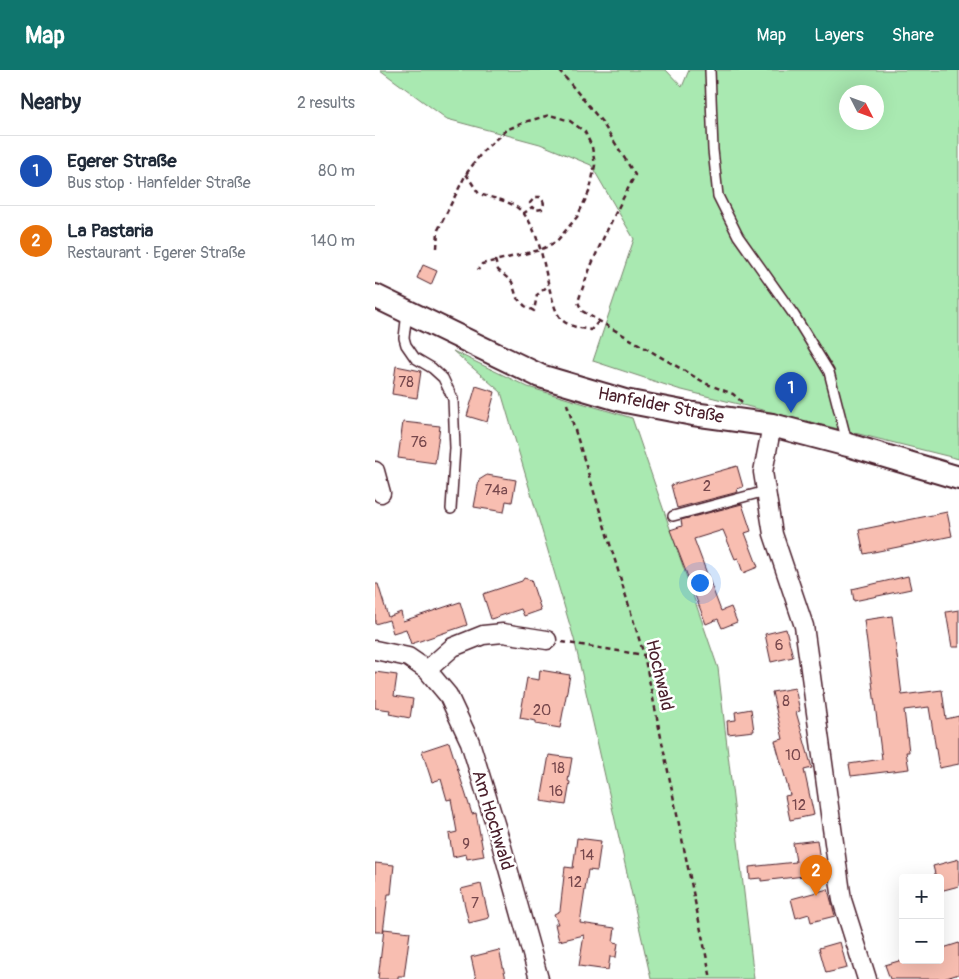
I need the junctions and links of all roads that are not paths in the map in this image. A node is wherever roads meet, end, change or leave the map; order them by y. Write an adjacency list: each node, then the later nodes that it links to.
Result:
1 (710, 70): 5 (lane)
2 (375, 296): 3 (street, Hanfelder Straße)
3 (407, 312): 4 (street, Hanfelder Straße); 10 (lane)
4 (772, 425): 5 (street, Hanfelder Straße); 8 (street)
5 (848, 445): 7 (street, Hanfelder Straße)
6 (375, 471): 9 (street)
7 (959, 478)
8 (767, 491): 11 (lane); 16 (street)
9 (381, 493)
10 (451, 509)
11 (673, 516)
12 (547, 640): 14 (street)
13 (375, 650): 14 (street, Am Hochwald)
14 (427, 670): 15 (street, Am Hochwald)
15 (539, 979)
16 (867, 979)

